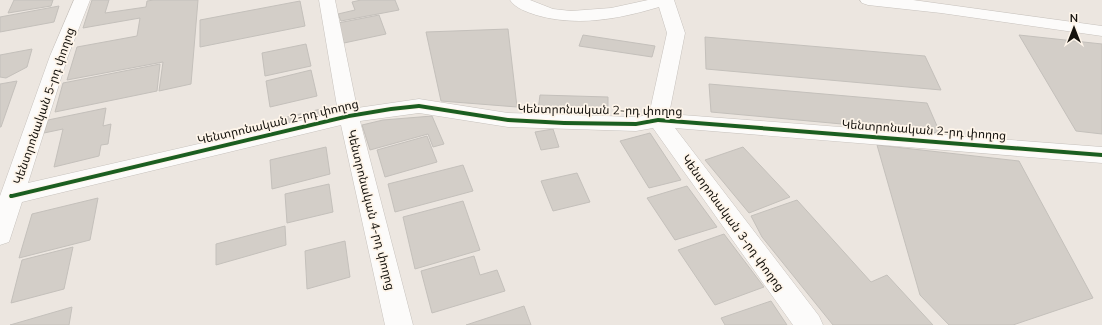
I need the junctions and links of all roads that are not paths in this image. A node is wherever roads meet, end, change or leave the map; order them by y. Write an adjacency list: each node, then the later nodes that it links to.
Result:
1 (82, 0): 11 (street, Կենտրոնական 5-րդ փողոց)
2 (327, 0): 8 (street, Կենտրոնական 4-րդ փողոց)
3 (518, 0): 6 (street)
4 (665, 0): 6 (street); 9 (street)
5 (868, 0): 7 (street)
6 (565, 8)
7 (1102, 31)
8 (349, 116): 9 (street, Կենտրոնական 2-րդ փողոց); 11 (street, Կենտրոնական 2-րդ փողոց); 13 (street, Կենտրոնական 4-րդ փողոց)
9 (658, 120): 10 (street, Կենտրոնական 2-րդ փողոց); 14 (street, Կենտրոնական 3-րդ փողոց)
10 (1102, 155)
11 (12, 196): 12 (street, Կենտրոնական 5-րդ փողոց)
12 (0, 235)
13 (399, 325)
14 (809, 325)

